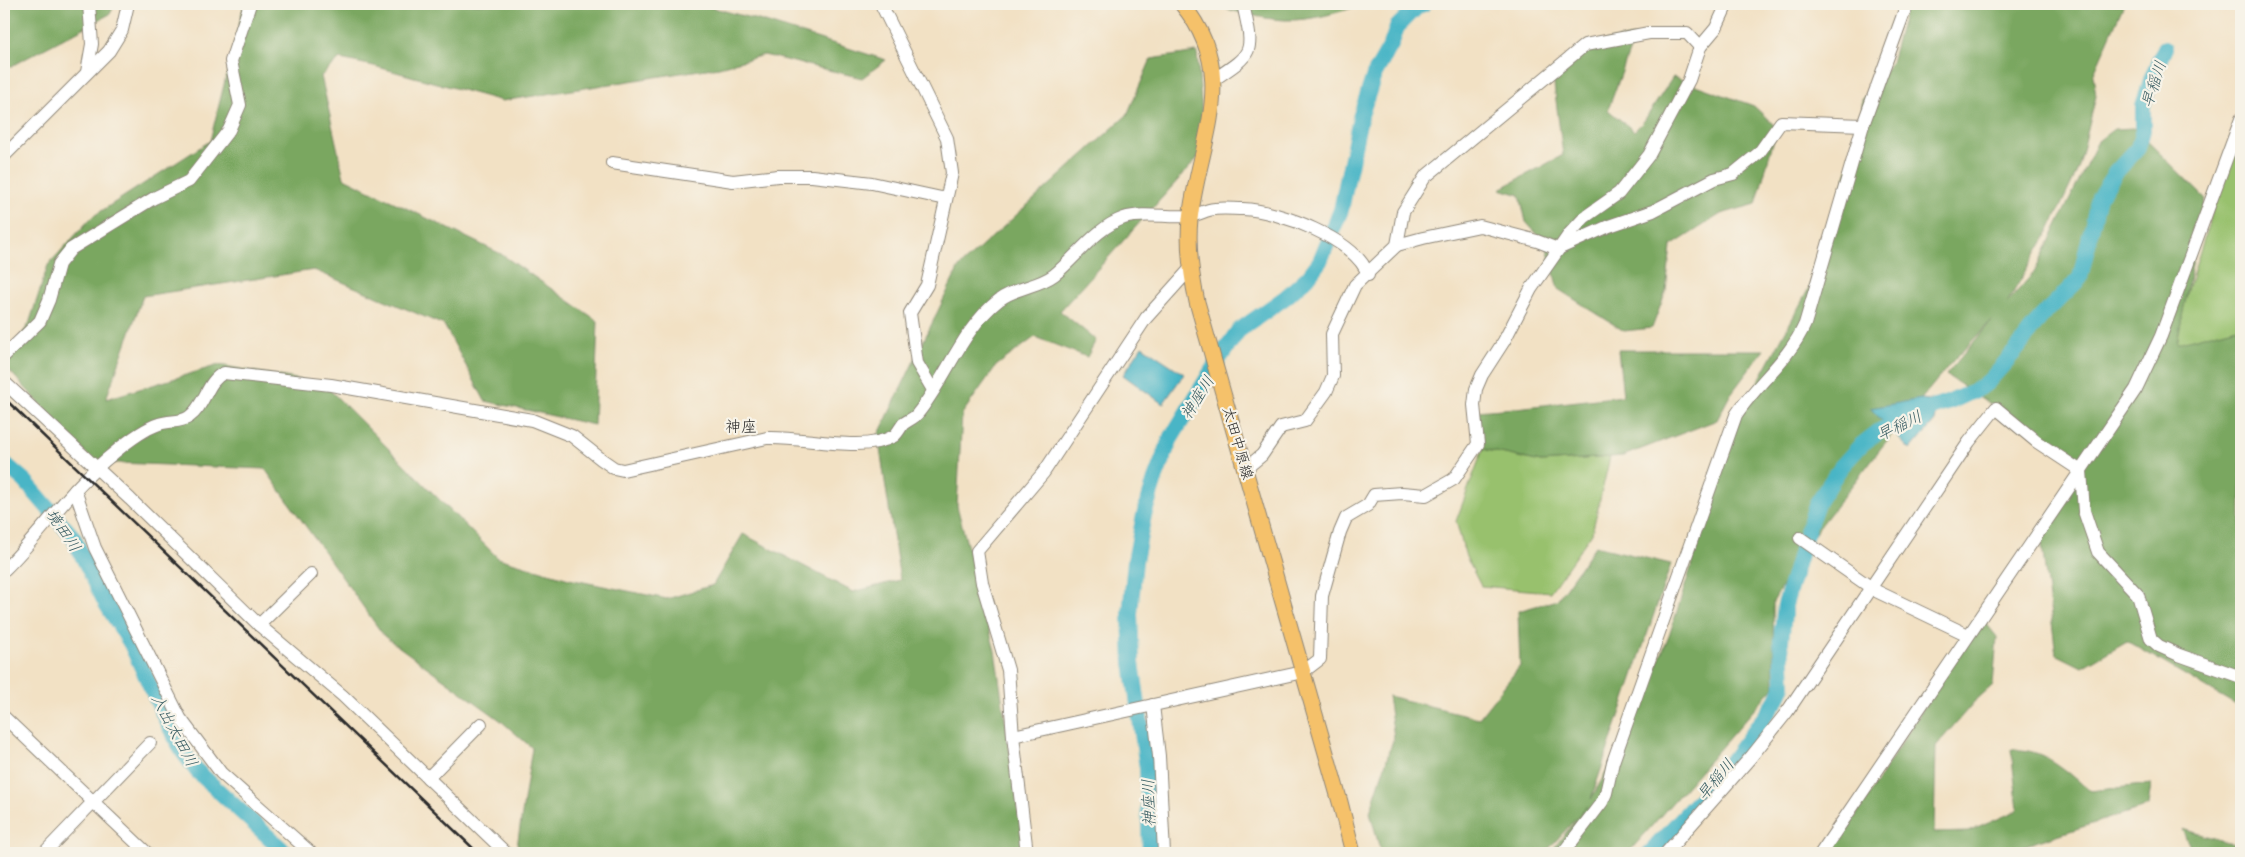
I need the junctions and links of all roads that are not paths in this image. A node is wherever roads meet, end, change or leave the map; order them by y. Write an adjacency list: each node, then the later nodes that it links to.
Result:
1 (89, 4): 10 (street)
2 (128, 4): 10 (street)
3 (250, 4): 22 (street)
4 (881, 4): 16 (street)
5 (1182, 4): 11 (main road, 太田中原線)
6 (1242, 4): 11 (street)
7 (1727, 4): 9 (street)
8 (1907, 4): 13 (street)
9 (1700, 46): 18 (street); 19 (street)
10 (86, 72): 14 (street)
11 (1212, 80): 17 (main road, 太田中原線)
12 (2241, 119): 27 (street)
13 (1863, 125): 19 (street); 51 (street)
14 (4, 156)
15 (612, 163): 16 (street)
16 (946, 199): 24 (street)
17 (1190, 216): 20 (main road, 太田中原線); 21 (street); 24 (street)
18 (1398, 246): 19 (street); 21 (street)
19 (1558, 249): 35 (street)
20 (1190, 269): 26 (main road, 太田中原線); 40 (street)
21 (1368, 275): 26 (street)
22 (4, 356)
23 (4, 382): 25 (street)
24 (933, 390): 25 (street)
25 (97, 468): 28 (street); 33 (street)
26 (1245, 469): 35 (main road, 太田中原線)
27 (2081, 471): 32 (street); 34 (street); 36 (street)
28 (75, 490): 30 (street); 46 (street)
29 (1800, 538): 32 (street)
30 (4, 570)
31 (311, 574): 33 (street)
32 (1871, 586): 34 (street); 52 (street)
33 (260, 625): 42 (street)
34 (1968, 635): 53 (street)
35 (1303, 672): 37 (street); 50 (main road, 太田中原線)
36 (2241, 677)
37 (1153, 705): 40 (street); 49 (street)
38 (4, 717): 43 (street)
39 (481, 724): 42 (street)
40 (1013, 736): 48 (street)
41 (150, 743): 43 (street)
42 (428, 778): 47 (street)
43 (93, 801): 44 (street); 45 (street)
44 (44, 853)
45 (147, 853)
46 (310, 853)
47 (506, 853)
48 (1027, 853)
49 (1164, 853)
50 (1353, 853)
51 (1563, 853)
52 (1666, 853)
53 (1821, 853)

